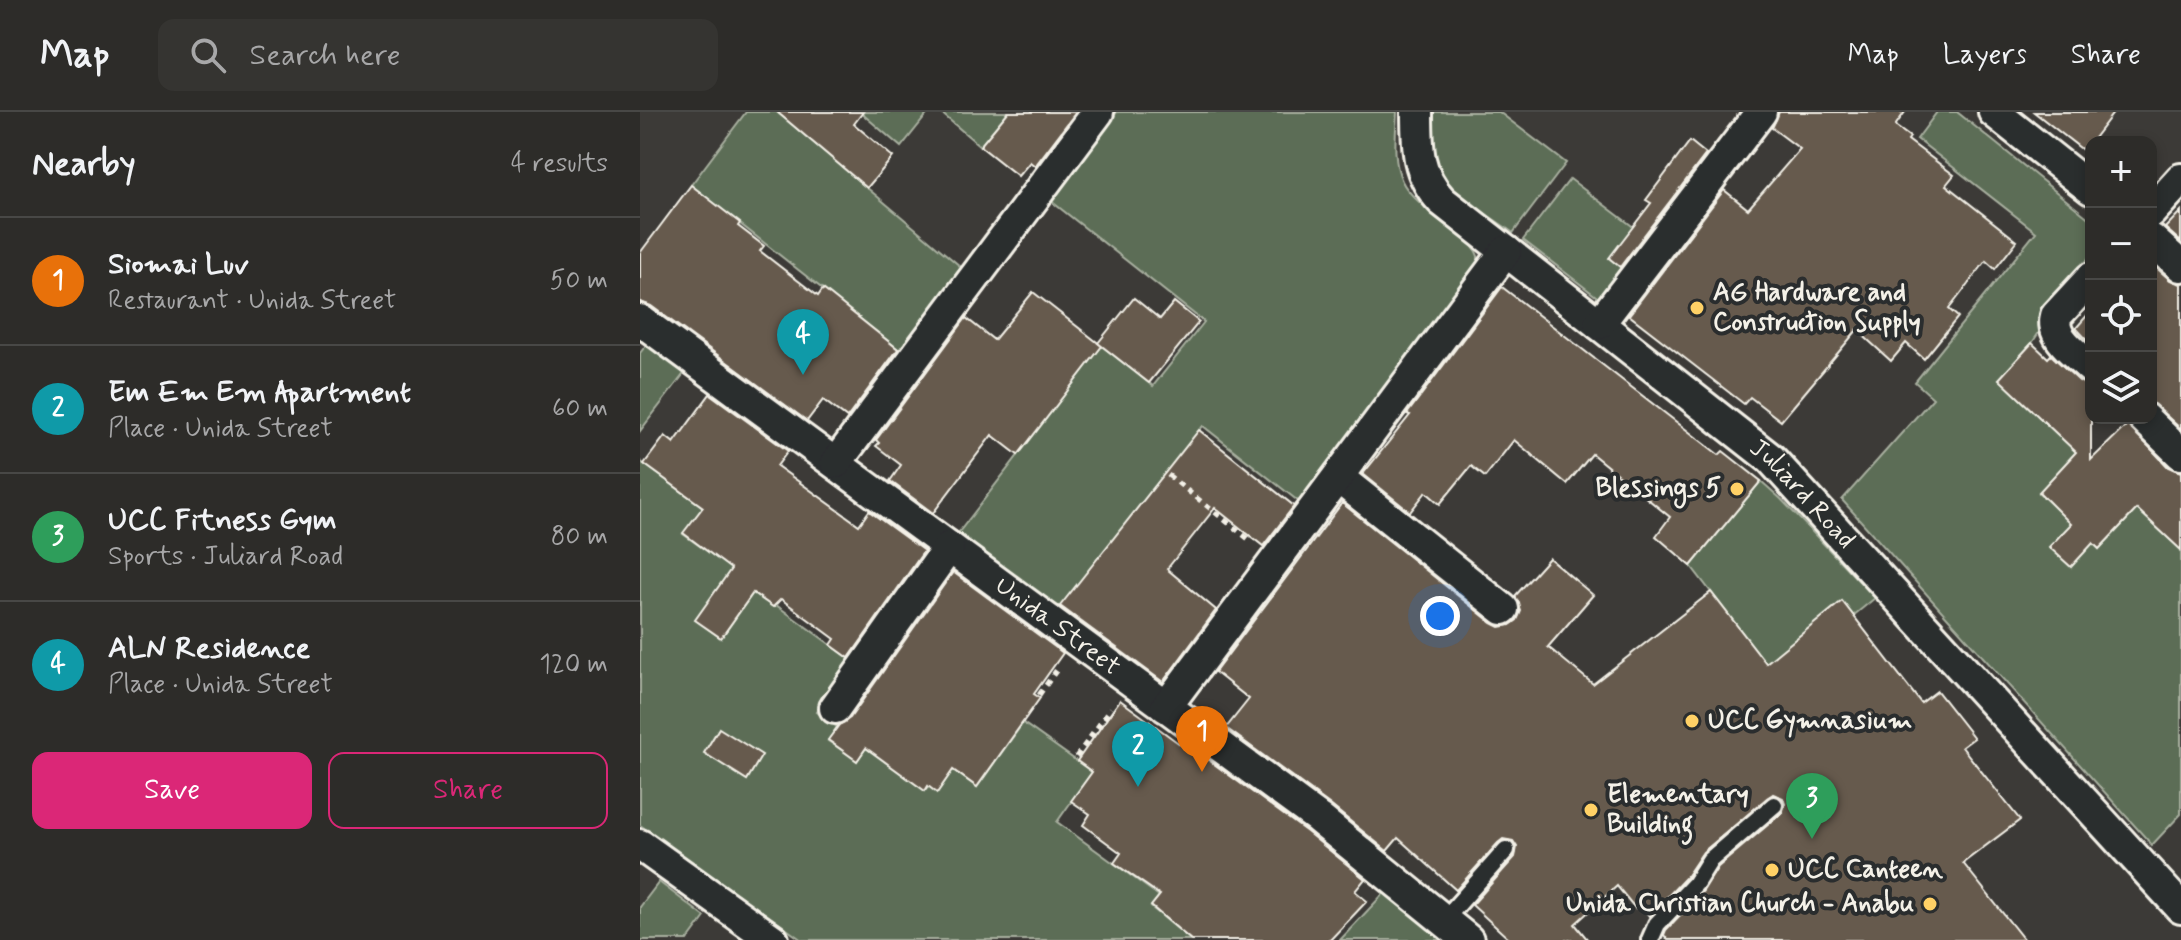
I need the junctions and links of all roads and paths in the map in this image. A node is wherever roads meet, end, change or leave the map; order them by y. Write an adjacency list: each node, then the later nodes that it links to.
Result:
1 (1098, 112): 17 (street)
2 (1417, 112): 9 (street, Juliard Road)
3 (1761, 112): 13 (street)
4 (1994, 112): 6 (street)
5 (2181, 179): 7 (street)
6 (2085, 184)
7 (2155, 208)
8 (2157, 244): 10 (street)
9 (1506, 251): 13 (street, Juliard Road); 19 (street)
10 (2181, 266)
11 (2089, 280): 14 (street)
12 (640, 320): 17 (street, Unida Street)
13 (1599, 324): 32 (street, Juliard Road)
14 (2085, 362)
15 (2150, 424): 16 (street)
16 (2181, 454)
17 (836, 463): 20 (street, Unida Street)
18 (1168, 475): 21 (path)
19 (1339, 478): 21 (street); 22 (street)
20 (949, 547): 26 (street, Unida Street); 27 (street)
21 (1282, 554): 26 (street)
22 (1503, 609)
23 (1061, 664): 24 (path)
24 (1039, 695)
25 (1116, 700): 28 (path)
26 (1166, 707): 33 (street, Unida Street)
27 (835, 708)
28 (1076, 757)
29 (1774, 805): 36 (lane)
30 (640, 845): 34 (street)
31 (1506, 850): 33 (lane)
32 (2181, 908)
33 (1444, 920): 35 (street, Unida Street)
34 (773, 940)
35 (1468, 940)
36 (1650, 940)

